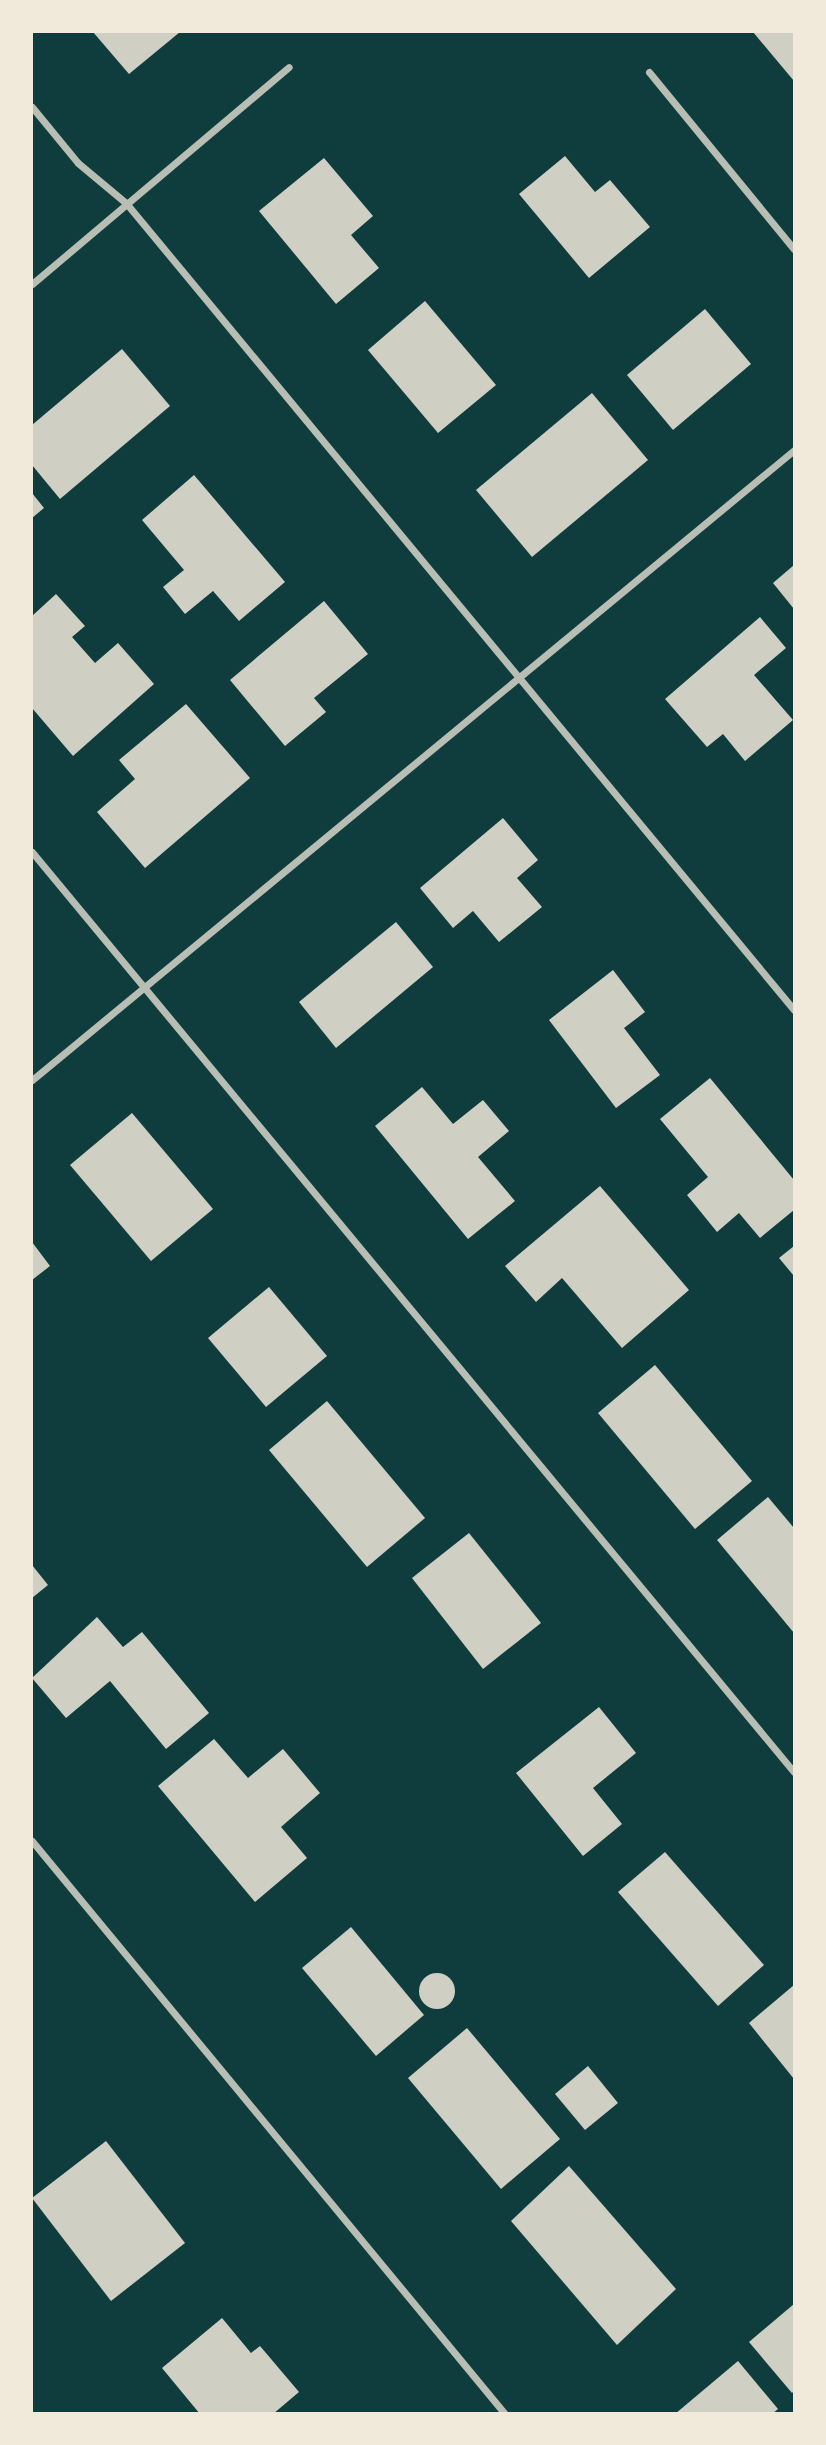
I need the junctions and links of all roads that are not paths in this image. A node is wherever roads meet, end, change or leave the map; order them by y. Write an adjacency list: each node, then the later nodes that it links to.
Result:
1 (289, 67): 4 (street)
2 (649, 72): 5 (street)
3 (32, 107): 4 (street)
4 (126, 204): 6 (street); 8 (street)
5 (794, 249)
6 (32, 284)
7 (794, 450): 8 (street)
8 (518, 678): 10 (street); 11 (street)
9 (32, 852): 10 (street)
10 (143, 986): 12 (street); 13 (street)
11 (794, 1010)
12 (32, 1080)
13 (794, 1772)
14 (32, 1841): 15 (street)
15 (505, 2413)

